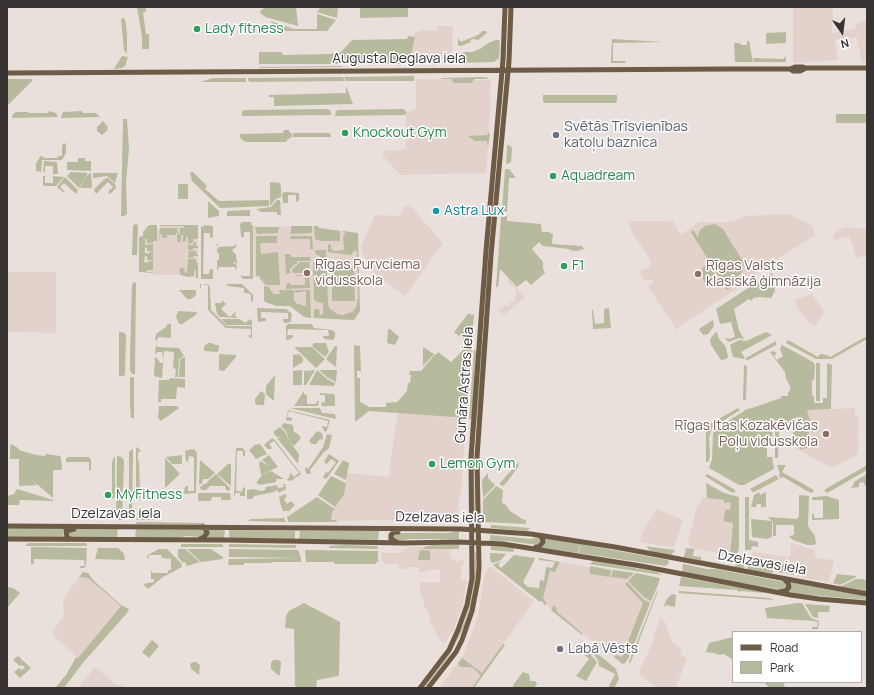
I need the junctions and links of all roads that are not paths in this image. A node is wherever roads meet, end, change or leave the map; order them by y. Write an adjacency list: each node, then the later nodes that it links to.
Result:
1 (505, 7): 4 (main road)
2 (511, 7): 4 (main road)
3 (867, 68): 4 (main road, Augusta Deglava iela)
4 (505, 70): 5 (main road, Augusta Deglava iela); 6 (main road, Gunāra Astras iela); 7 (main road, Gunāra Astras iela)
5 (7, 73)
6 (498, 107): 7 (main road); 8 (main road, Gunāra Astras iela)
7 (503, 122): 8 (main road, Gunāra Astras iela)
8 (489, 255): 13 (main road, Gunāra Astras iela); 14 (main road, Gunāra Astras iela)
9 (7, 526): 10 (main road, Dzelzavas iela)
10 (80, 526): 11 (main road, Dzelzavas iela); 17 (main road)
11 (202, 527): 12 (main road, Dzelzavas iela); 18 (main road)
12 (449, 529): 13 (main road, Dzelzavas iela); 19 (main road)
13 (472, 530): 14 (main road, Dzelzavas iela); 20 (main road, Gunāra Astras iela)
14 (478, 530): 15 (main road, Dzelzavas iela); 21 (main road, Gunāra Astras iela)
15 (538, 535): 22 (main road); 23 (main road, Dzelzavas iela)
16 (7, 539): 17 (main road, Dzelzavas iela)
17 (71, 539): 18 (main road, Dzelzavas iela)
18 (195, 541): 19 (main road, Dzelzavas iela)
19 (398, 543): 20 (main road, Dzelzavas iela)
20 (472, 543): 21 (main road, Dzelzavas iela); 27 (main road, Gunāra Astras iela)
21 (478, 543): 22 (main road, Dzelzavas iela); 28 (main road, Gunāra Astras iela)
22 (531, 548): 24 (main road, Dzelzavas iela)
23 (784, 579): 24 (main road); 25 (main road, Dzelzavas iela)
24 (778, 592): 26 (main road, Dzelzavas iela)
25 (867, 594)
26 (867, 603)
27 (420, 688)
28 (428, 688)

